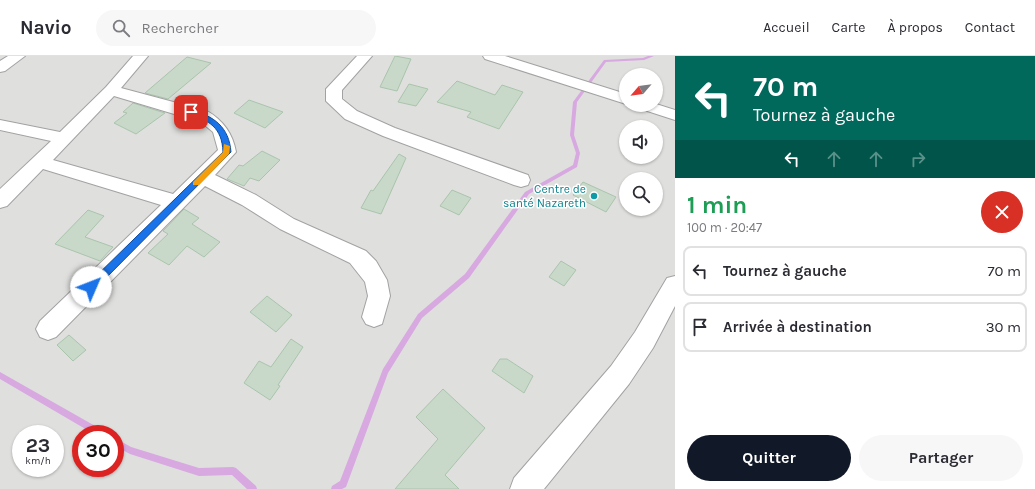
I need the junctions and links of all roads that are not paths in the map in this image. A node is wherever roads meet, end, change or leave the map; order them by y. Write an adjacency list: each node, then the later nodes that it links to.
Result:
1 (18, 56): 5 (street)
2 (141, 56): 6 (street)
3 (365, 56): 14 (street)
4 (490, 56): 7 (street)
5 (0, 68)
6 (111, 90): 11 (street); 13 (street)
7 (619, 97)
8 (663, 111): 9 (street)
9 (675, 115)
10 (0, 125): 11 (street)
11 (63, 138): 12 (street)
12 (40, 162): 15 (street); 16 (street)
13 (203, 177): 16 (street); 18 (street)
14 (520, 180)
15 (0, 201)
16 (176, 203): 19 (street)
17 (675, 285): 20 (street)
18 (374, 317)
19 (48, 329)
20 (525, 489)

